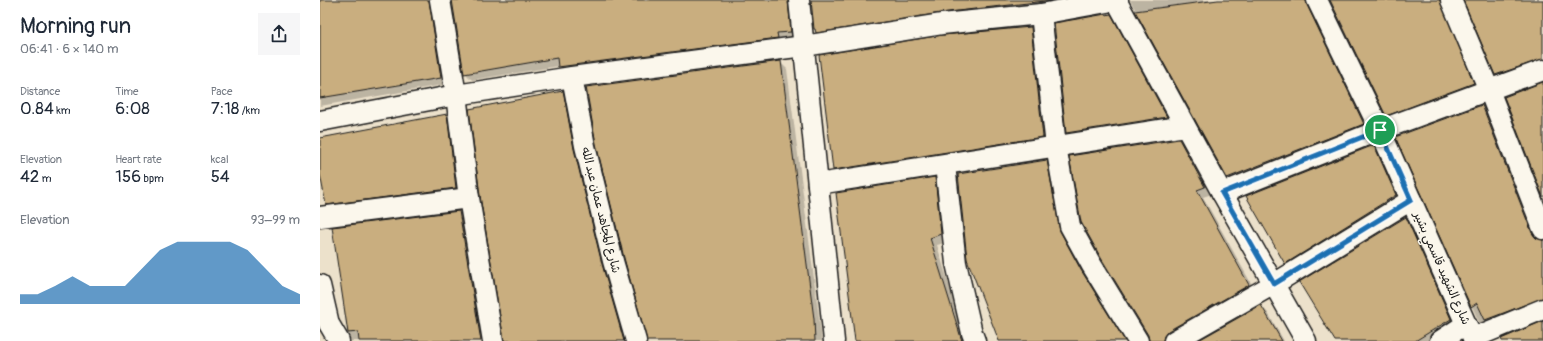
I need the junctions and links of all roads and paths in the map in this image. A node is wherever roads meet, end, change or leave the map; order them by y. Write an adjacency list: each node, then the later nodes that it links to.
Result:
1 (440, 0): 11 (street)
2 (799, 0): 7 (street)
3 (1117, 0): 6 (street); 13 (street)
4 (1317, 0): 14 (street, شارع الشهيد قاسمي بشير)
5 (1451, 0): 10 (street)
6 (1041, 14): 7 (street); 15 (street)
7 (804, 46): 9 (street); 17 (street)
8 (1543, 70): 10 (street)
9 (572, 77): 11 (street); 29 (street, شارع المجاهد عمان عبد الله)
10 (1489, 90): 14 (street); 22 (street)
11 (456, 95): 12 (street); 19 (street)
12 (320, 121)
13 (1185, 126): 15 (street); 18 (street)
14 (1380, 130): 18 (street); 20 (street, شارع الشهيد قاسمي بشير)
15 (1056, 146): 16 (street); 32 (street)
16 (945, 164): 17 (street); 31 (street)
17 (818, 184): 30 (street)
18 (1222, 193): 23 (street)
19 (469, 198): 21 (street); 28 (street)
20 (1411, 200): 23 (street); 26 (street, شارع الشهيد قاسمي بشير)
21 (320, 217)
22 (1543, 229)
23 (1274, 284): 33 (street); 34 (street)
24 (320, 286): 27 (street)
25 (1543, 309): 26 (street)
26 (1472, 334): 35 (street)
27 (339, 341)
28 (492, 341)
29 (636, 341)
30 (834, 341)
31 (975, 341)
32 (1138, 341)
33 (1174, 341)
34 (1306, 341)
35 (1440, 341)

